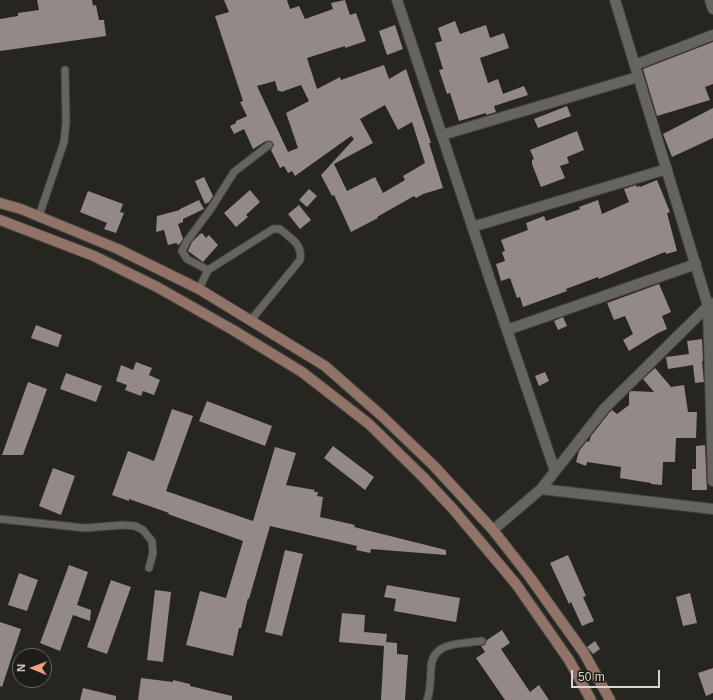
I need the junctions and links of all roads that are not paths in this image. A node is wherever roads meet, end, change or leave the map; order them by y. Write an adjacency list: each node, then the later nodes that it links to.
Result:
1 (397, 0): 9 (street)
2 (615, 0): 6 (street)
3 (710, 0): 4 (street)
4 (713, 9)
5 (713, 34): 6 (street)
6 (635, 65): 8 (street)
7 (65, 70): 13 (lane)
8 (638, 77): 9 (street); 11 (street)
9 (442, 135): 15 (street)
10 (269, 145): 17 (lane)
11 (666, 169): 15 (street); 16 (street)
12 (0, 203): 13 (street)
13 (38, 216): 18 (street)
14 (0, 220): 31 (street)
15 (472, 227): 21 (street)
16 (696, 264): 19 (street); 21 (street)
17 (208, 270): 18 (lane); 20 (lane)
18 (199, 289): 20 (street)
19 (711, 304): 22 (street); 23 (street)
20 (251, 320): 27 (street)
21 (507, 330): 22 (street)
22 (555, 470): 24 (street)
23 (713, 481)
24 (540, 489): 25 (street); 27 (street)
25 (713, 510)
26 (0, 519): 28 (lane)
27 (492, 530): 32 (street)
28 (149, 568)
29 (482, 641): 30 (lane)
30 (427, 700)
31 (591, 700)
32 (610, 700)

